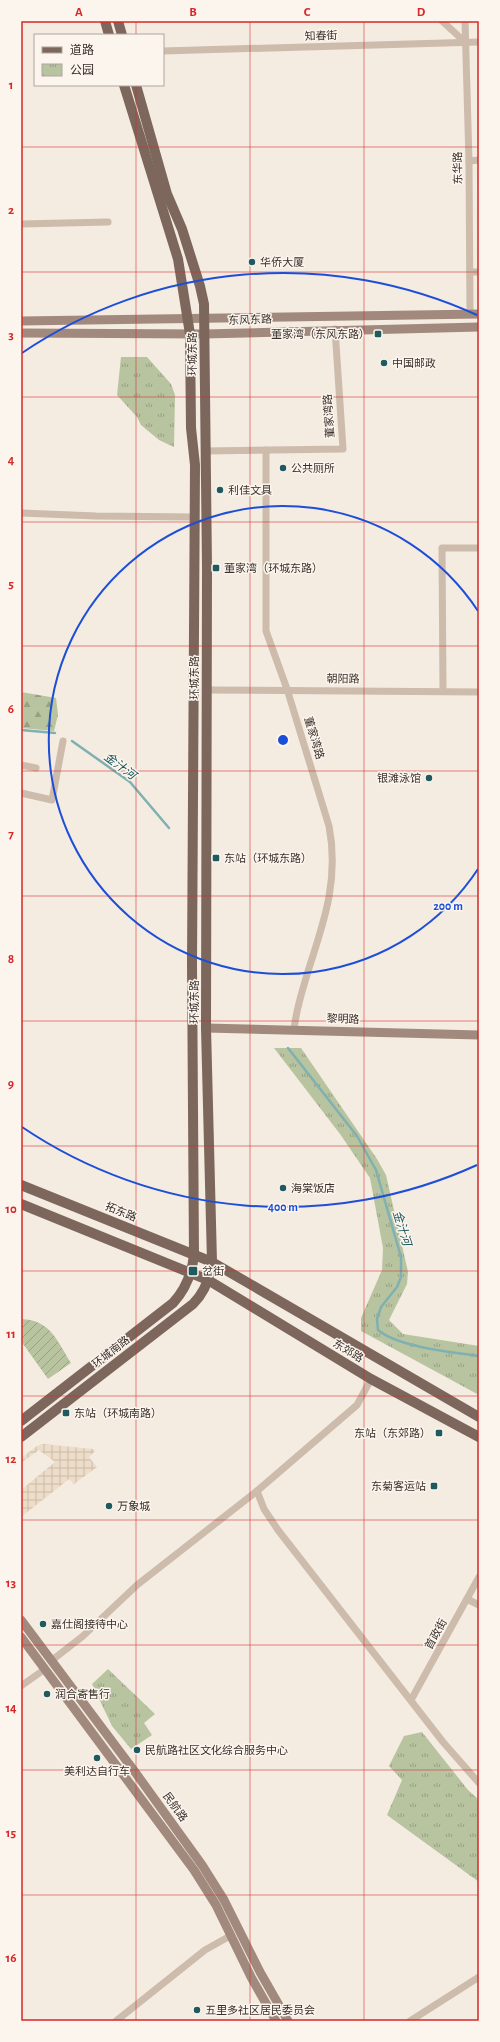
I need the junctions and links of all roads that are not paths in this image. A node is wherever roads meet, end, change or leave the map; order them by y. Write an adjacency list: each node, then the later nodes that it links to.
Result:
1 (105, 21): 5 (main road)
2 (118, 21): 6 (main road)
3 (442, 21): 7 (street)
4 (465, 21): 7 (street, 东华路)
5 (109, 34)
6 (122, 34)
7 (465, 42): 8 (street, 知春街); 9 (street, 知春街); 13 (street, 东华路)
8 (479, 42)
9 (164, 51)
10 (124, 86): 19 (main road, 环城东路)
11 (136, 86): 20 (main road, 环城东路)
12 (479, 160): 13 (street)
13 (469, 161): 16 (street, 东华路)
14 (108, 222): 15 (street)
15 (21, 224)
16 (470, 272): 17 (street); 18 (street, 东华路)
17 (479, 272)
18 (475, 314): 20 (main road, 东风东路)
19 (188, 318): 20 (main road, 东风东路); 21 (main road, 东风东路); 25 (main road, 环城东路)
20 (204, 318): 26 (main road, 环城东路)
21 (21, 321)
22 (479, 327): 23 (main road, 东风东路)
23 (335, 329): 26 (main road, 东风东路); 27 (street, 董家湾路)
24 (21, 333): 25 (main road, 东风东路)
25 (190, 334): 26 (main road, 东风东路); 30 (main road, 环城东路)
26 (204, 334): 28 (main road, 环城东路)
27 (266, 450): 28 (street, 董家湾路); 32 (street, 董家湾路)
28 (205, 451): 33 (main road, 环城东路)
29 (21, 513): 30 (street)
30 (194, 517): 45 (main road, 环城东路)
31 (479, 548): 34 (street)
32 (287, 689): 33 (street, 朝阳路); 34 (street, 朝阳路); 41 (street, 董家湾路)
33 (206, 690): 40 (main road, 环城东路)
34 (443, 691): 35 (street, 朝阳路)
35 (479, 692)
36 (63, 741): 39 (street)
37 (21, 764): 38 (street)
38 (36, 768)
39 (21, 794)
40 (206, 1028): 41 (main road, 黎明路); 46 (main road, 环城东路)
41 (294, 1030): 42 (main road, 黎明路)
42 (479, 1035)
43 (21, 1185): 45 (main road, 拓东路)
44 (21, 1204): 47 (main road)
45 (194, 1255): 46 (main road, 拓东路); 47 (main road, 环城东路)
46 (212, 1262): 48 (main road, 环城东路); 50 (main road, 东郊路)
47 (190, 1272): 48 (main road); 51 (main road, 环城南路)
48 (208, 1280): 49 (main road, 东郊路); 52 (main road, 环城南路)
49 (371, 1379): 53 (main road, 东郊路); 54 (street)
50 (479, 1417)
51 (21, 1422)
52 (21, 1437)
53 (479, 1437)
54 (257, 1491): 60 (street); 63 (street)
55 (479, 1577): 56 (street, 首政街)
56 (467, 1599): 57 (street); 63 (street, 首政街)
57 (479, 1605)
58 (21, 1620): 60 (main road, 民航路)
59 (21, 1637): 61 (main road, 民航路)
60 (51, 1660): 69 (main road, 民航路)
61 (45, 1669): 62 (street); 65 (main road, 民航路)
62 (21, 1686)
63 (411, 1700): 64 (street)
64 (479, 1783)
65 (230, 1936): 67 (street); 68 (main road, 民航路)
66 (479, 1977): 70 (street)
67 (116, 2021)
68 (276, 2021)
69 (288, 2021)
70 (410, 2021)

